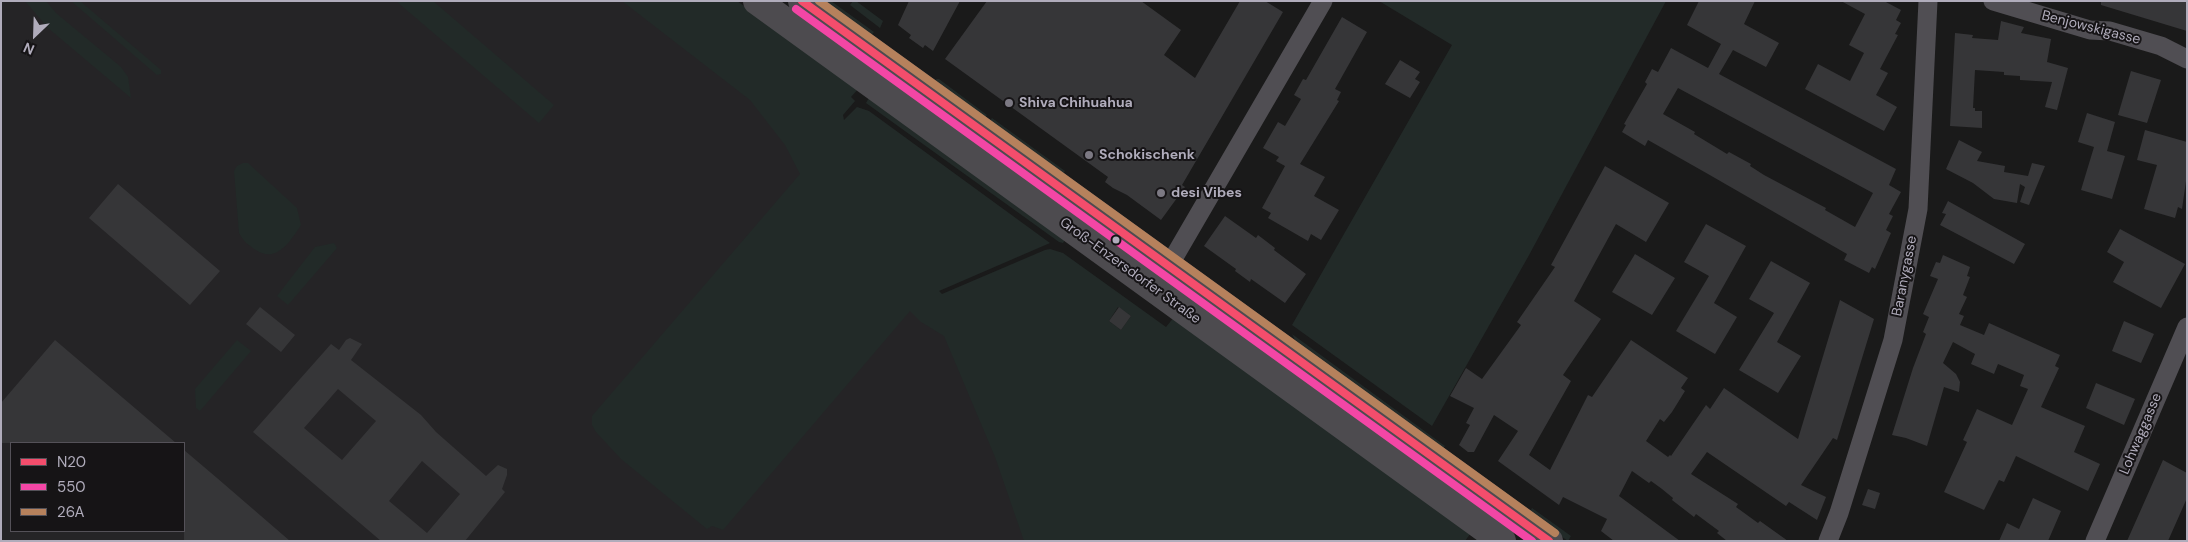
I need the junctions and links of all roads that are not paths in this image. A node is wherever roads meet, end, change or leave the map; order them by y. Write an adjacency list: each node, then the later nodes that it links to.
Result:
1 (757, 1): 7 (main road, Groß-Enzersdorfer Straße)
2 (802, 1): 7 (main road, Groß-Enzersdorfer Straße)
3 (1323, 1): 7 (street)
4 (1928, 1): 11 (street, Baranygasse)
5 (1993, 1): 6 (street, Benjowskigasse)
6 (2187, 59)
7 (1162, 278): 9 (main road, Groß-Enzersdorfer Straße); 10 (main road, Groß-Enzersdorfer Straße)
8 (2187, 327): 12 (street, Lohwaggasse)
9 (1502, 541)
10 (1549, 541)
11 (1828, 541)
12 (2095, 541)

